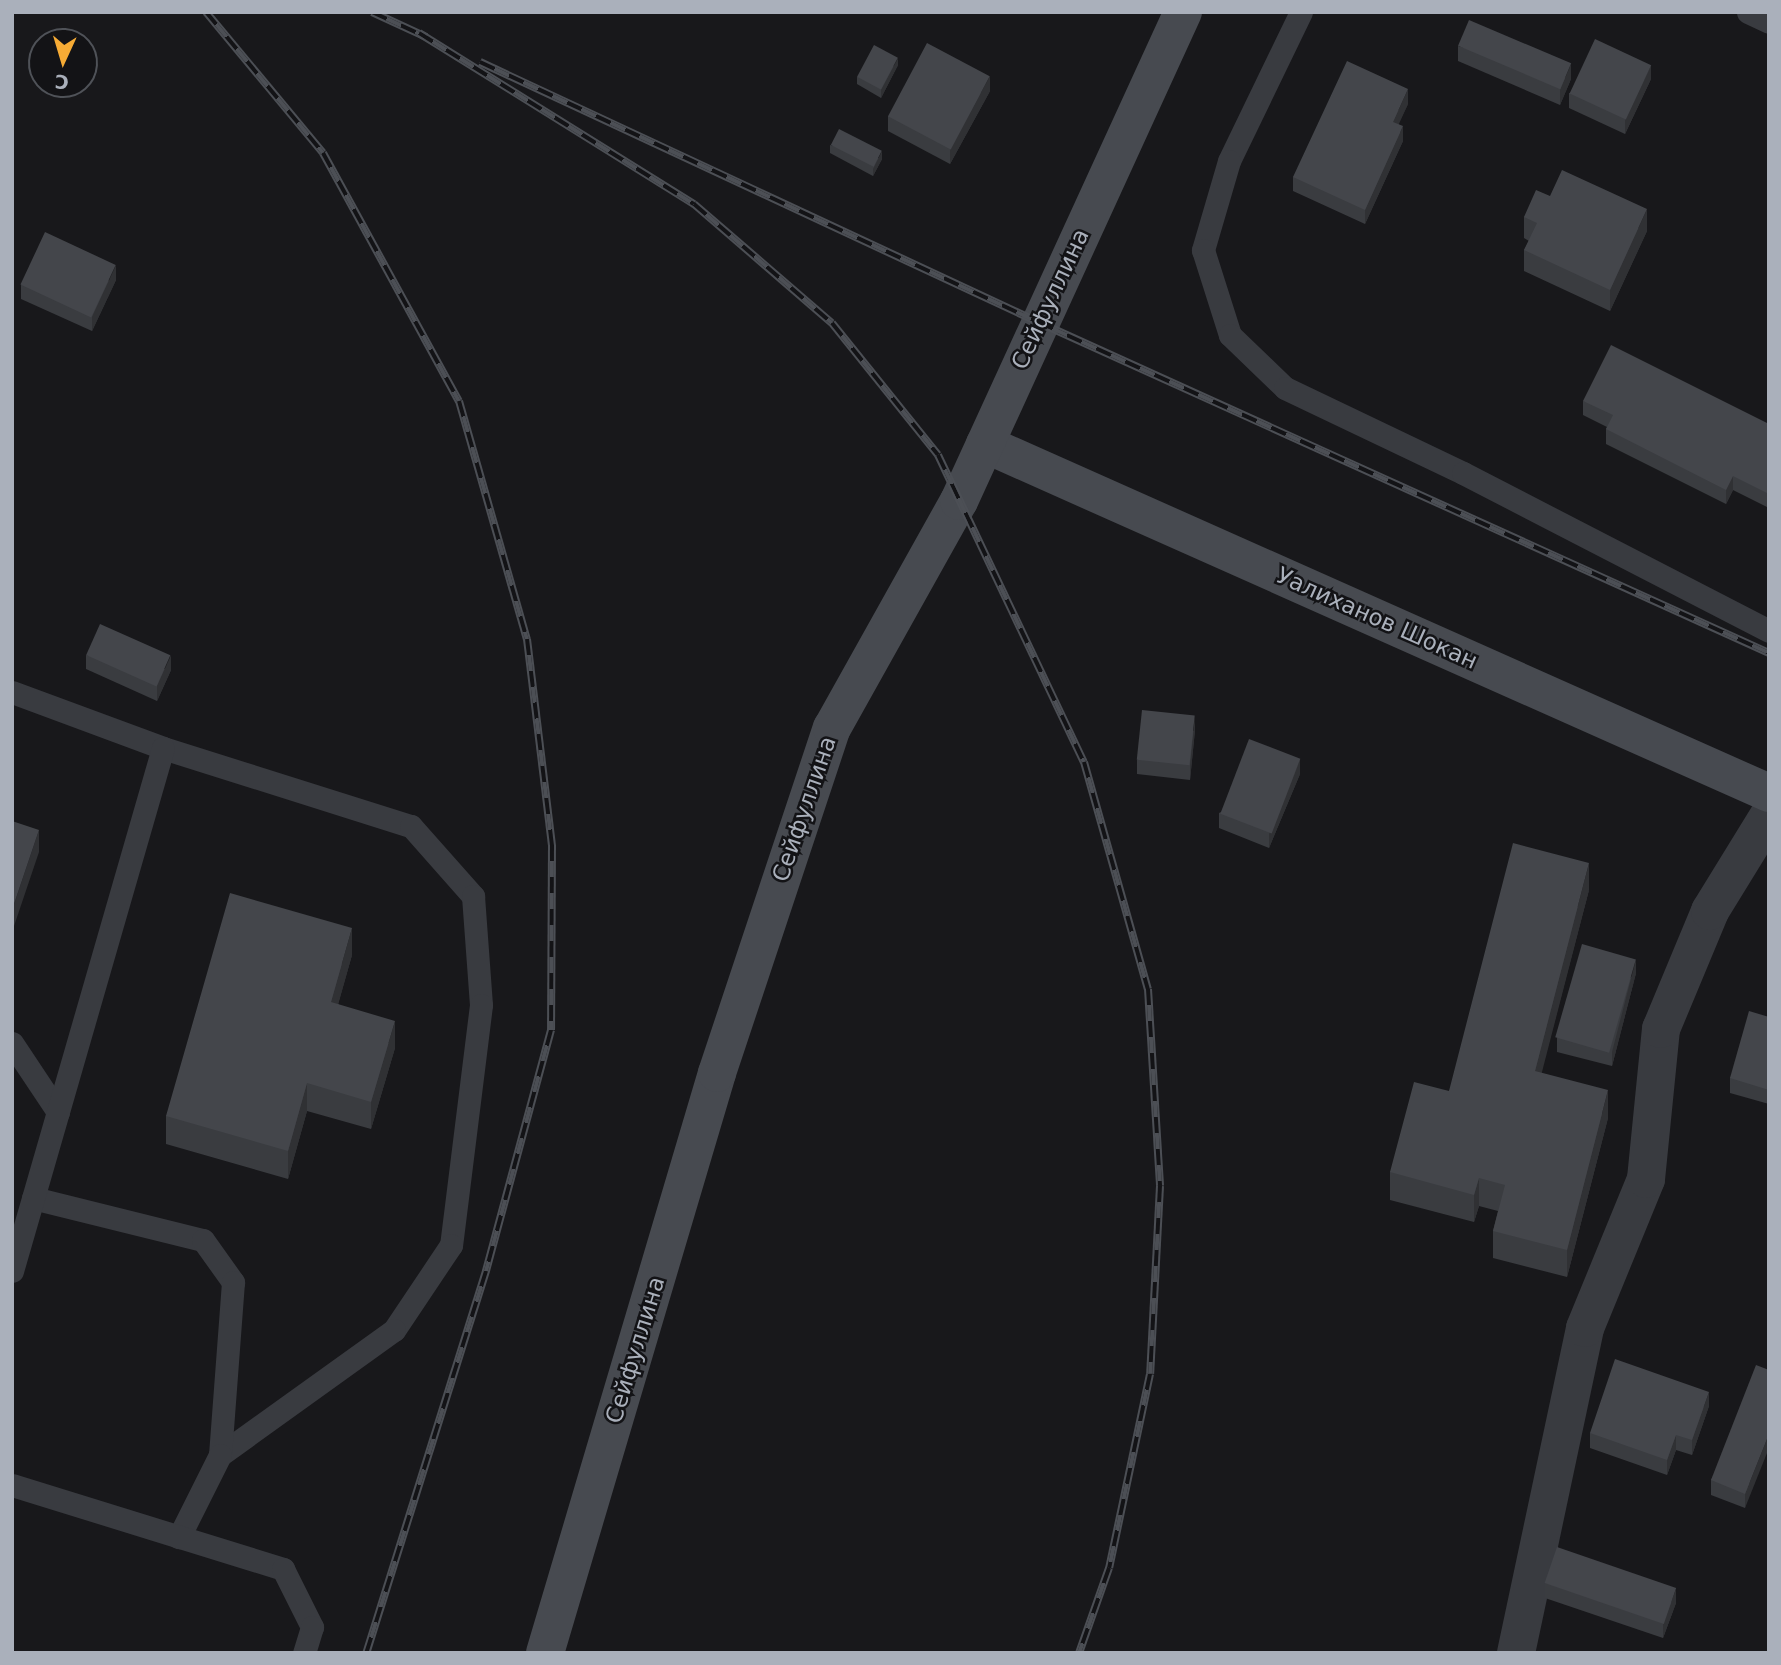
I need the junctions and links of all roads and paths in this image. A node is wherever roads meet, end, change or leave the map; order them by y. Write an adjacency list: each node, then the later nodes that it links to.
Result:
1 (1183, 12): 5 (main road, Сейфуллина)
2 (1301, 12): 6 (lane)
3 (1748, 12): 4 (lane)
4 (1769, 22)
5 (985, 444): 9 (main road, Уалиханов Шокан); 19 (main road, Сейфуллина)
6 (1769, 631)
7 (12, 692): 8 (lane)
8 (163, 748): 12 (lane); 15 (lane)
9 (1769, 793)
10 (1769, 816): 20 (street)
11 (12, 1043): 12 (lane)
12 (58, 1112): 13 (lane)
13 (33, 1198): 14 (lane); 15 (lane)
14 (12, 1271)
15 (220, 1455): 17 (lane)
16 (12, 1485): 17 (lane)
17 (179, 1537): 18 (lane)
18 (304, 1653)
19 (545, 1653)
20 (1516, 1653)

